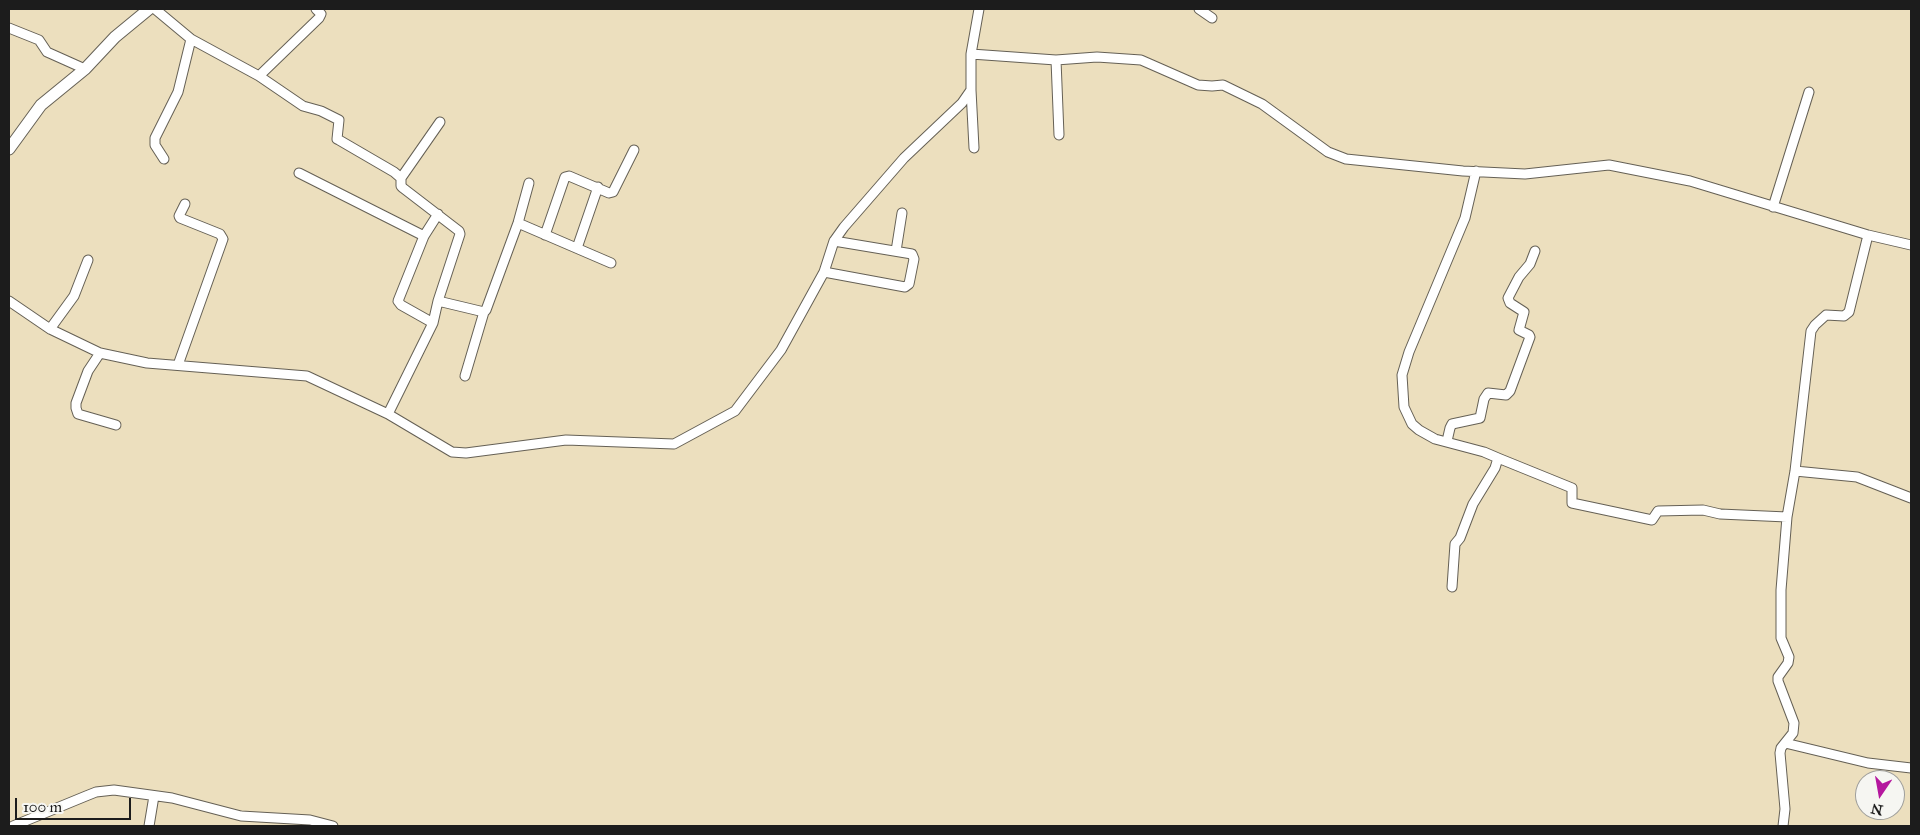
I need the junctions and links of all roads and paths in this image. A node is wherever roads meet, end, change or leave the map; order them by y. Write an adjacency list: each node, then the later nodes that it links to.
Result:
1 (149, 9): 11 (street)
2 (155, 9): 8 (street)
3 (316, 9): 12 (street)
4 (979, 9): 9 (street)
5 (1198, 9): 6 (street)
6 (1212, 18)
7 (9, 28): 11 (street)
8 (191, 39): 12 (street); 20 (street)
9 (971, 54): 10 (street); 13 (street)
10 (1056, 60): 16 (street); 21 (street)
11 (85, 69): 18 (street)
12 (259, 76): 23 (street)
13 (971, 90): 17 (street); 34 (street)
14 (1809, 92): 27 (street)
15 (440, 122): 23 (street)
16 (1060, 135)
17 (974, 148)
18 (9, 149)
19 (634, 150): 25 (street)
20 (164, 159)
21 (1476, 171): 27 (street); 52 (street)
22 (299, 173): 33 (street)
23 (401, 178): 29 (street)
24 (529, 182): 30 (street)
25 (598, 187): 31 (street); 36 (street)
26 (185, 204): 48 (street)
27 (1773, 207): 32 (street)
28 (902, 213): 37 (street)
29 (438, 214): 33 (street); 42 (street)
30 (518, 223): 31 (street); 44 (street)
31 (545, 234): 36 (street)
32 (1868, 235): 35 (street); 54 (street)
33 (424, 236): 45 (street)
34 (834, 240): 37 (street); 41 (street)
35 (1911, 245)
36 (577, 248): 40 (street)
37 (896, 251): 41 (street)
38 (1535, 251): 52 (street)
39 (88, 260): 46 (street)
40 (611, 263)
41 (824, 272): 50 (street)
42 (438, 301): 44 (street); 45 (street)
43 (9, 302): 46 (street)
44 (484, 312): 49 (street)
45 (433, 323): 50 (street)
46 (50, 329): 47 (street)
47 (100, 353): 48 (street); 51 (street)
48 (178, 365): 50 (street)
49 (466, 376)
50 (388, 414)
51 (116, 425)
52 (1447, 442): 53 (street)
53 (1498, 458): 56 (street); 57 (street)
54 (1795, 471): 55 (street); 56 (street)
55 (1911, 498)
56 (1787, 517): 58 (street)
57 (1452, 587)
58 (1785, 743): 59 (street); 64 (street)
59 (1911, 768)
60 (154, 796): 61 (street); 62 (street); 63 (street)
61 (13, 826)
62 (149, 826)
63 (333, 826)
64 (1784, 826)

